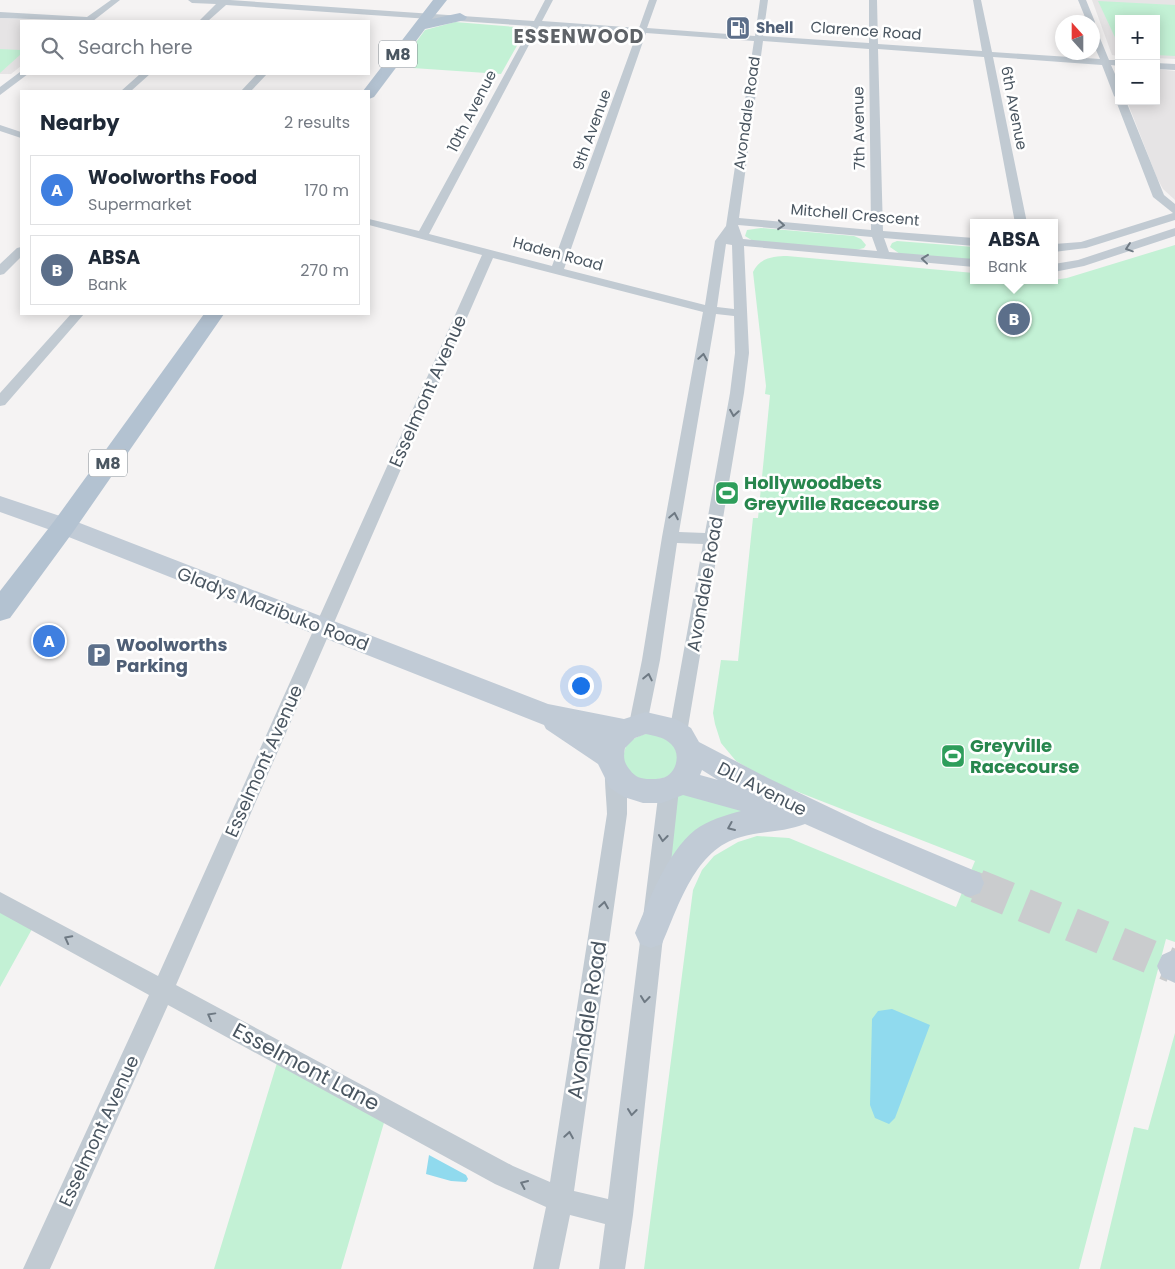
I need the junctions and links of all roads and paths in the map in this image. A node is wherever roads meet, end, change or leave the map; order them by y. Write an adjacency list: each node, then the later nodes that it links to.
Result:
1 (116, 0): 17 (street)
2 (192, 0): 11 (street)
3 (330, 0): 12 (street)
4 (440, 0): 19 (main road, M8)
5 (549, 0): 20 (street, 10th Avenue)
6 (653, 0): 21 (street, 9th Avenue)
7 (764, 0): 22 (street, Avondale Road)
8 (873, 0): 23 (street, 7th Avenue)
9 (977, 0): 25 (street, 6th Avenue)
10 (1082, 0): 14 (street)
11 (225, 1): 12 (street); 18 (street)
12 (319, 12): 19 (street)
13 (0, 15): 16 (street)
14 (1088, 15)
15 (460, 17): 19 (main road); 20 (street, Clarence Road)
16 (74, 20)
17 (90, 20)
18 (203, 20)
19 (425, 20): 37 (main road, M8)
20 (537, 23): 21 (street, Clarence Road); 46 (street, 10th Avenue)
21 (642, 31): 22 (street, Clarence Road); 57 (street, 9th Avenue)
22 (758, 39): 23 (street, Clarence Road); 43 (street, Avondale Road)
23 (874, 46): 25 (street, Clarence Road); 45 (street, 7th Avenue)
24 (1100, 49): 26 (street)
25 (988, 54): 26 (street, Clarence Road); 41 (street, 6th Avenue)
26 (1105, 62): 27 (street, Clarence Road); 33 (street)
27 (1115, 63)
28 (1160, 66): 29 (street)
29 (1175, 67)
30 (22, 75): 36 (street)
31 (144, 75): 34 (street)
32 (261, 75): 35 (street)
33 (1115, 86)
34 (127, 90)
35 (247, 90)
36 (0, 92)
37 (370, 93)
38 (1123, 105): 39 (street)
39 (1175, 210)
40 (1175, 216): 51 (street)
41 (1020, 219)
42 (370, 222): 46 (street, Haden Road)
43 (732, 224): 45 (street, Mitchell Crescent, one-way to 45); 47 (street, Avondale Road); 48 (street, Avondale Road)
44 (1175, 232): 56 (street, one-way to 56)
45 (877, 234): 49 (street, Mitchell Crescent); 54 (street, 7th Avenue)
46 (422, 236): 53 (street, Haden Road)
47 (721, 241): 48 (street); 60 (street, Avondale Road)
48 (738, 242): 50 (street); 59 (street, Avondale Road)
49 (970, 242)
50 (819, 248): 54 (street); 59 (street)
51 (1058, 248)
52 (20, 252): 58 (street)
53 (489, 253): 57 (street, Haden Road); 70 (street, Esselmont Avenue)
54 (884, 254): 55 (street, one-way to 54)
55 (970, 263)
56 (1058, 267)
57 (557, 270): 60 (street, Haden Road)
58 (0, 271)
59 (738, 276): 61 (street, Avondale Road)
60 (710, 310): 61 (street, Haden Road); 67 (street, Avondale Road, one-way to 60)
61 (740, 313): 68 (street, Avondale Road, one-way to 68)
62 (77, 315): 64 (street)
63 (213, 315): 66 (main road, M8)
64 (0, 402)
65 (0, 504): 66 (street, Gladys Mazibuko Road)
66 (64, 526): 69 (main road, M8); 70 (street, Gladys Mazibuko Road)
67 (670, 537): 68 (street); 72 (street, Avondale Road, one-way to 67)
68 (712, 538): 73 (street, Avondale Road)
69 (0, 610)
70 (322, 628): 71 (street, Gladys Mazibuko Road); 81 (street, Esselmont Avenue)
71 (546, 715): 72 (street, Gladys Mazibuko Road); 74 (street, Gladys Mazibuko Road)
72 (631, 727): 73 (street); 74 (street)
73 (684, 741): 75 (street); 77 (street, DLI Avenue)
74 (611, 764): 75 (street); 82 (street, Avondale Road, one-way to 74)
75 (675, 786): 76 (street, DLI Avenue); 80 (street, one-way to 80)
76 (796, 814): 77 (street, DLI Avenue); 80 (street, one-way to 80)
77 (835, 826): 78 (street, DLI Avenue)
78 (969, 883)
79 (0, 902): 81 (street, Esselmont Lane, one-way to 79)
80 (652, 933): 83 (street, one-way to 83)
81 (164, 990): 82 (street, Esselmont Lane, one-way to 81); 84 (street, Esselmont Avenue)
82 (560, 1200): 83 (street, Esselmont Lane); 85 (street, Avondale Road)
83 (620, 1215): 86 (street)
84 (36, 1269)
85 (546, 1269)
86 (612, 1269)

